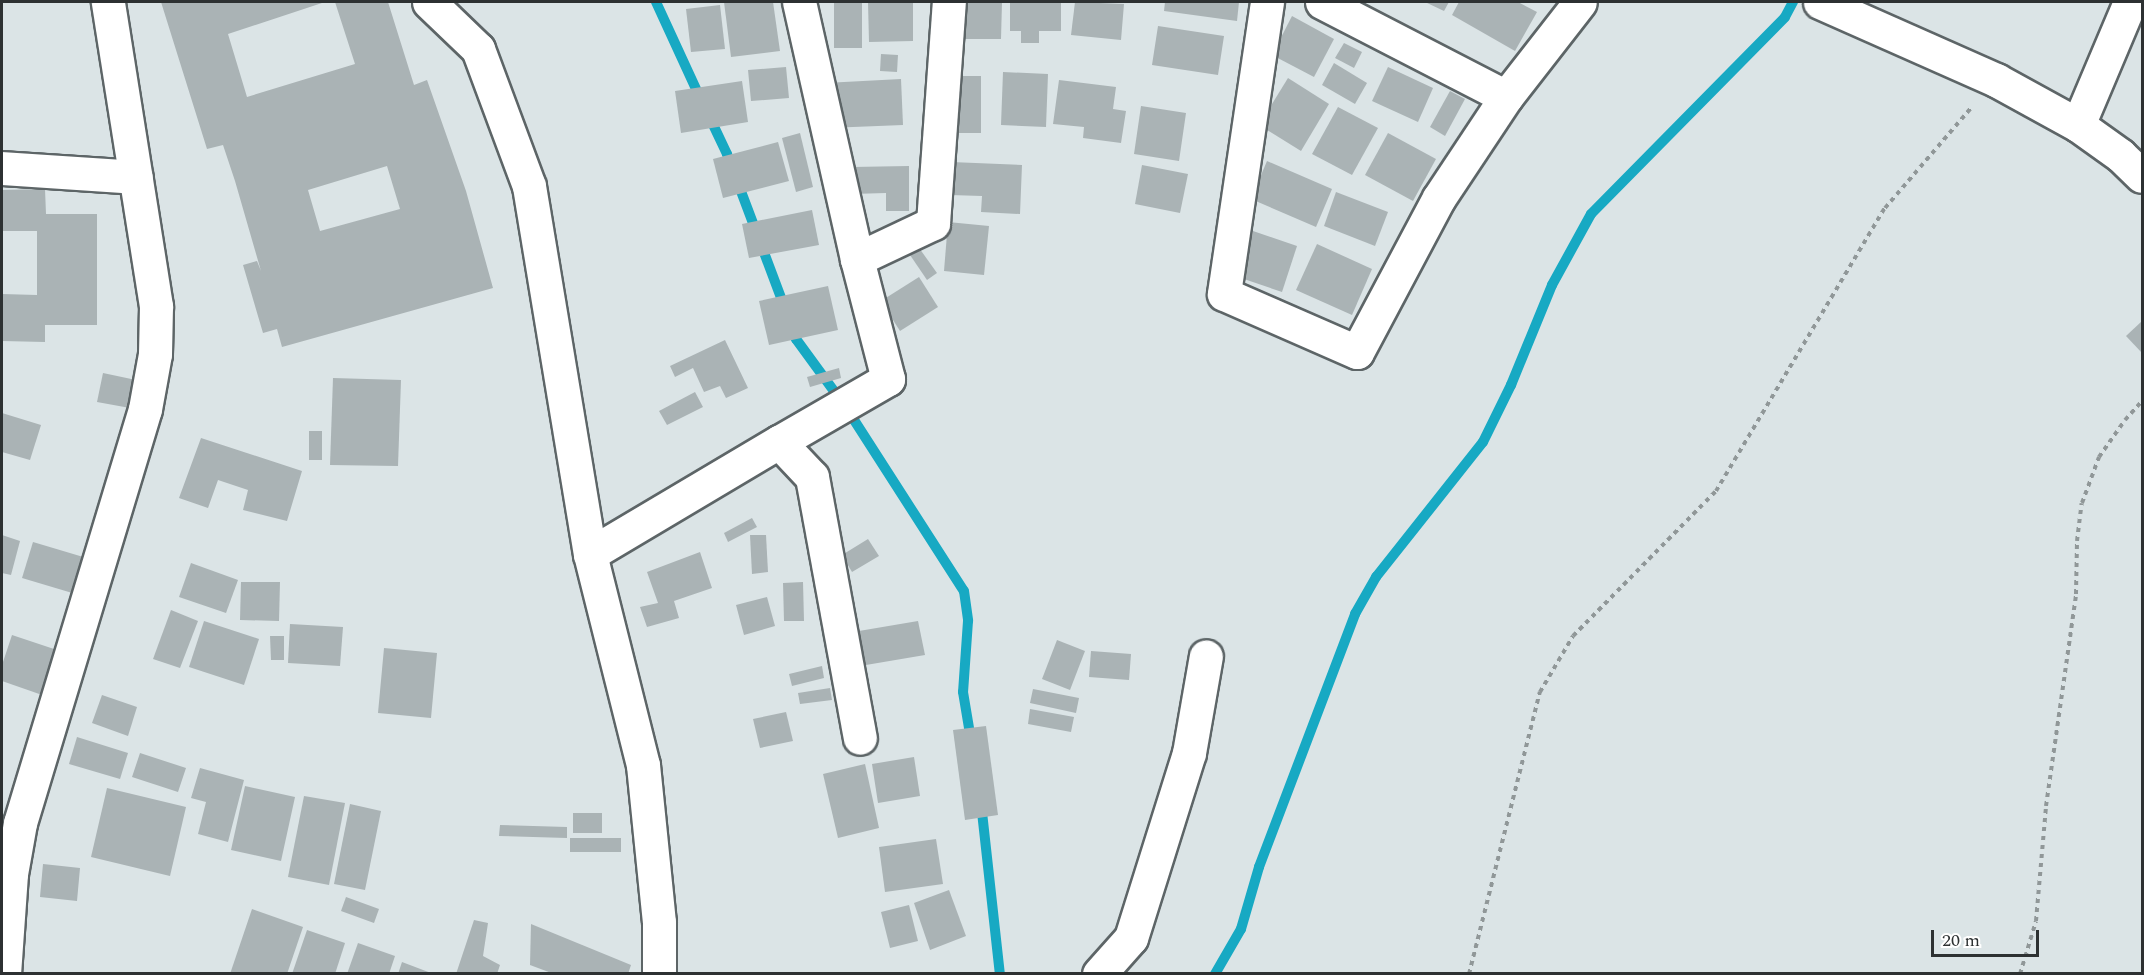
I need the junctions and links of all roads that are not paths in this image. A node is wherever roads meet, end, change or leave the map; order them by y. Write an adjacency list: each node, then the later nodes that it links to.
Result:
1 (108, 2): 14 (street)
2 (429, 2): 17 (street)
3 (799, 2): 15 (street)
4 (949, 2): 15 (street)
5 (1267, 2): 10 (street)
6 (1322, 2): 10 (street)
7 (1580, 2): 10 (street)
8 (1820, 2): 11 (street)
9 (2130, 2): 11 (street)
10 (1506, 97)
11 (2078, 125): 13 (street)
12 (2, 168): 14 (street)
13 (2142, 176)
14 (136, 177): 20 (street)
15 (857, 259): 16 (street)
16 (779, 442): 17 (street); 19 (street)
17 (590, 554): 21 (street)
18 (1206, 656): 22 (street)
19 (860, 738)
20 (4, 974)
21 (659, 974)
22 (1099, 974)

